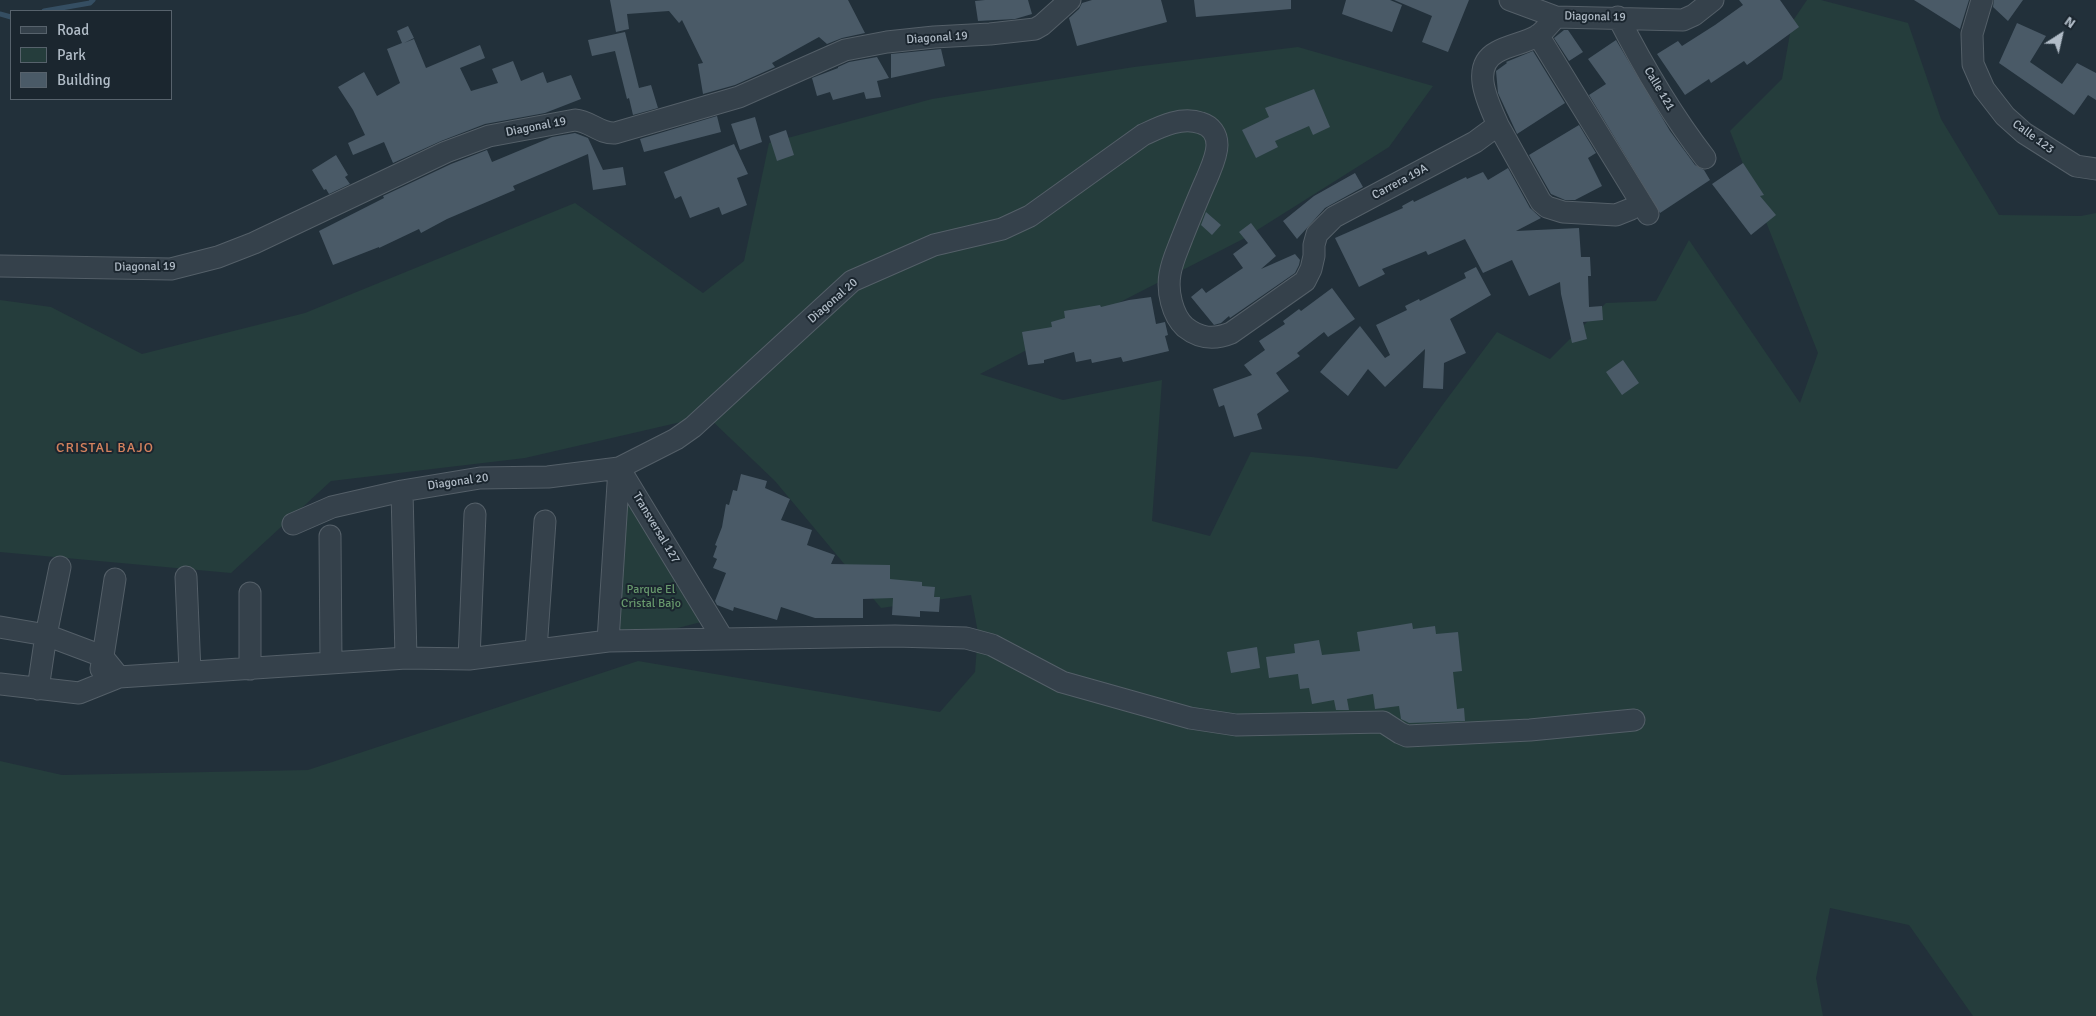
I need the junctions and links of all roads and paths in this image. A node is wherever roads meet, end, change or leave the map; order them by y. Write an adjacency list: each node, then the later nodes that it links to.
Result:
1 (1070, 0): 11 (street, Diagonal 19)
2 (1510, 0): 5 (street, Diagonal 19)
3 (1713, 0): 6 (street, Diagonal 19)
4 (1982, 0): 10 (street, Calle 123)
5 (1556, 17): 6 (street, Diagonal 19); 7 (street)
6 (1618, 17): 9 (street, Calle 121)
7 (1538, 36): 8 (street); 8 (street)
8 (1498, 125): 12 (street, Carrera 19A)
9 (1705, 158)
10 (2096, 169)
11 (0, 266)
12 (1205, 338): 13 (street, Diagonal 20)
13 (620, 468): 14 (street, Diagonal 20); 25 (street, Transversal 127); 26 (street)
14 (402, 491): 17 (street, Diagonal 20); 29 (street)
15 (475, 514): 30 (street)
16 (545, 521): 27 (street)
17 (293, 524)
18 (330, 536): 31 (street)
19 (60, 567): 24 (street)
20 (186, 577): 33 (street)
21 (115, 579): 28 (street)
22 (250, 592): 32 (street)
23 (0, 627): 24 (street)
24 (46, 635): 28 (street); 37 (street)
25 (723, 639): 26 (street); 38 (street)
26 (608, 641): 27 (street)
27 (536, 650): 30 (street)
28 (102, 656): 34 (street); 36 (street)
29 (406, 658): 30 (street); 31 (street)
30 (468, 659)
31 (331, 662): 32 (street)
32 (250, 669): 33 (street)
33 (190, 672): 34 (street)
34 (119, 677): 36 (street)
35 (0, 684): 37 (street)
36 (98, 686): 37 (street)
37 (38, 689)
38 (1634, 720)

